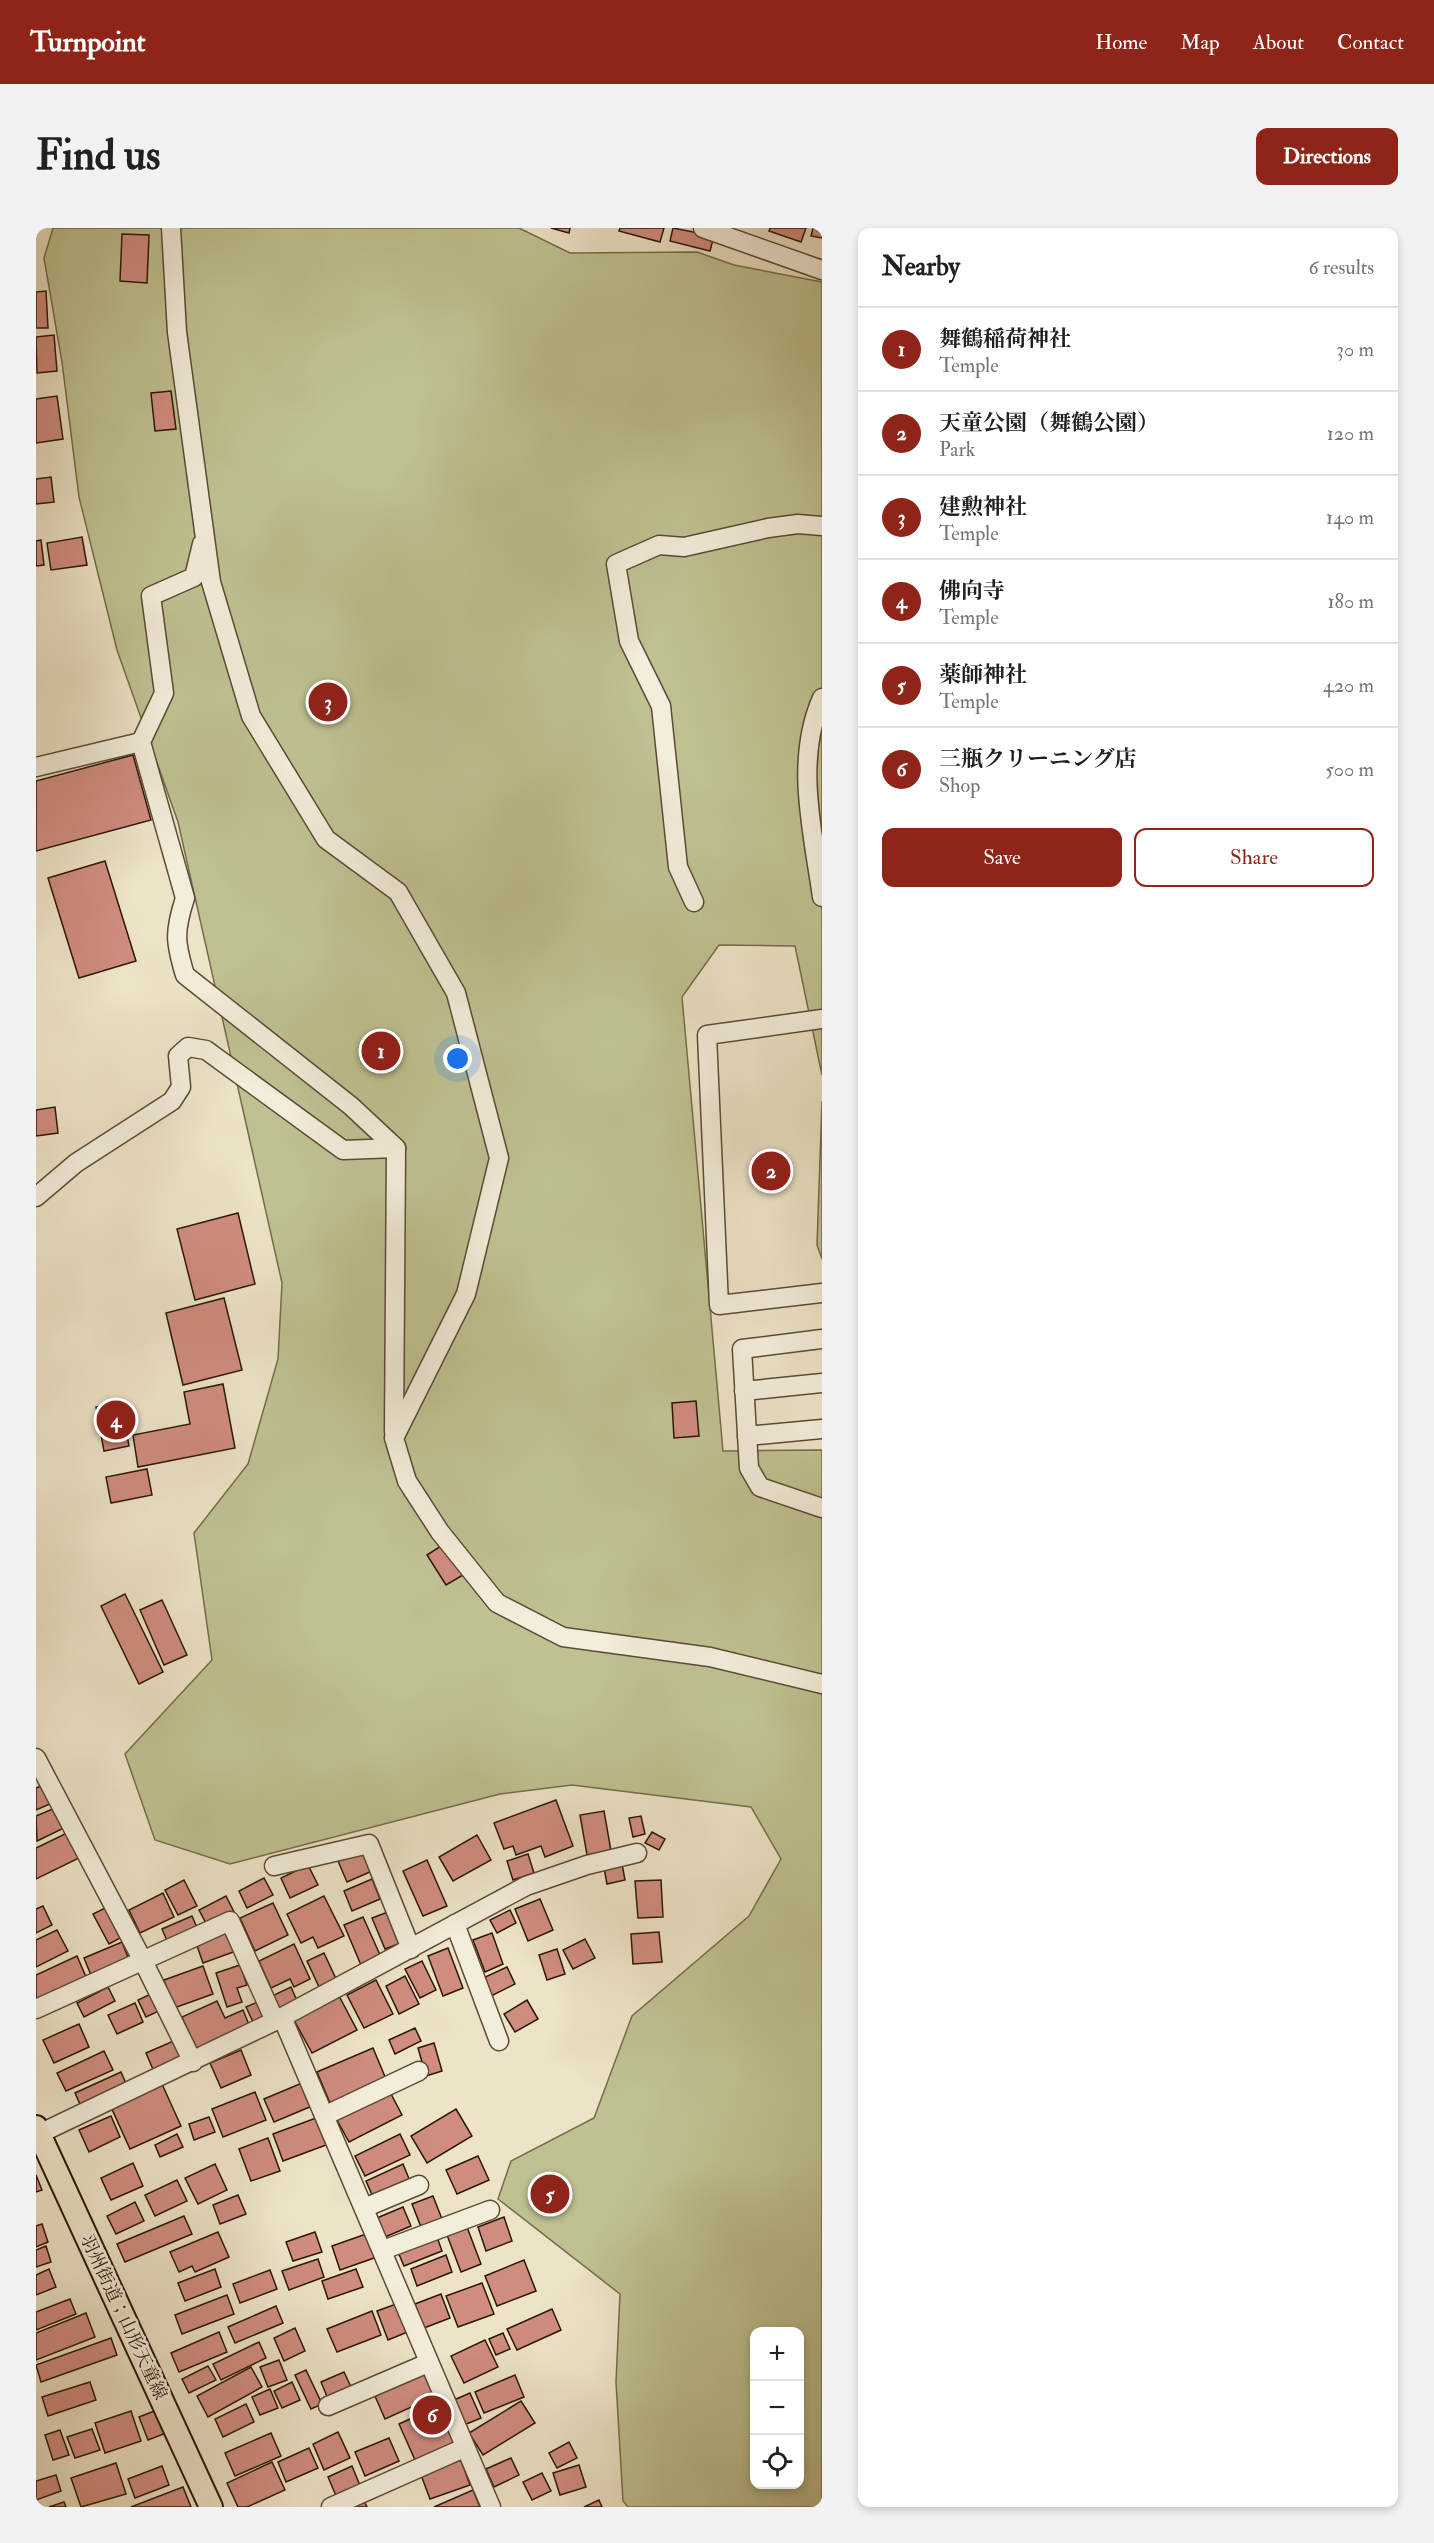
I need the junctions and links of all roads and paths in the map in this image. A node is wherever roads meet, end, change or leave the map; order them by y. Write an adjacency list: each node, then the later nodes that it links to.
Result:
1 (171, 228): 6 (lane)
2 (703, 228): 3 (lane)
3 (742, 235): 4 (lane)
4 (822, 270)
5 (822, 526): 11 (lane)
6 (204, 534): 8 (lane); 21 (lane)
7 (822, 698): 10 (lane)
8 (141, 742): 9 (lane); 13 (lane)
9 (36, 767)
10 (822, 897)
11 (694, 902)
12 (822, 1018): 15 (lane)
13 (396, 1148): 14 (lane); 21 (lane)
14 (36, 1197)
15 (822, 1293)
16 (822, 1339): 18 (lane)
17 (822, 1383): 18 (lane)
18 (744, 1391): 20 (lane)
19 (822, 1429): 20 (lane)
20 (747, 1436): 22 (lane)
21 (394, 1438): 23 (lane)
22 (822, 1508)
23 (822, 1684)
24 (36, 1758): 29 (lane)
25 (637, 1853): 27 (lane)
26 (274, 1866): 28 (lane)
27 (455, 1924): 28 (lane); 32 (lane)
28 (411, 1949): 31 (lane)
29 (143, 1960): 30 (lane); 31 (lane); 33 (lane)
30 (36, 2008)
31 (278, 2019): 33 (lane); 35 (lane)
32 (499, 2041)
33 (193, 2062): 36 (lane)
34 (419, 2071): 35 (lane)
35 (326, 2115): 38 (lane)
36 (38, 2131): 44 (main road, 羽州街道；山形天童線)
37 (419, 2185): 38 (lane)
38 (364, 2208): 40 (lane)
39 (490, 2210): 40 (lane)
40 (383, 2250): 41 (lane)
41 (428, 2363): 42 (lane); 43 (lane)
42 (328, 2406)
43 (464, 2448): 45 (lane); 46 (lane)
44 (211, 2507)
45 (332, 2507)
46 (491, 2507)

